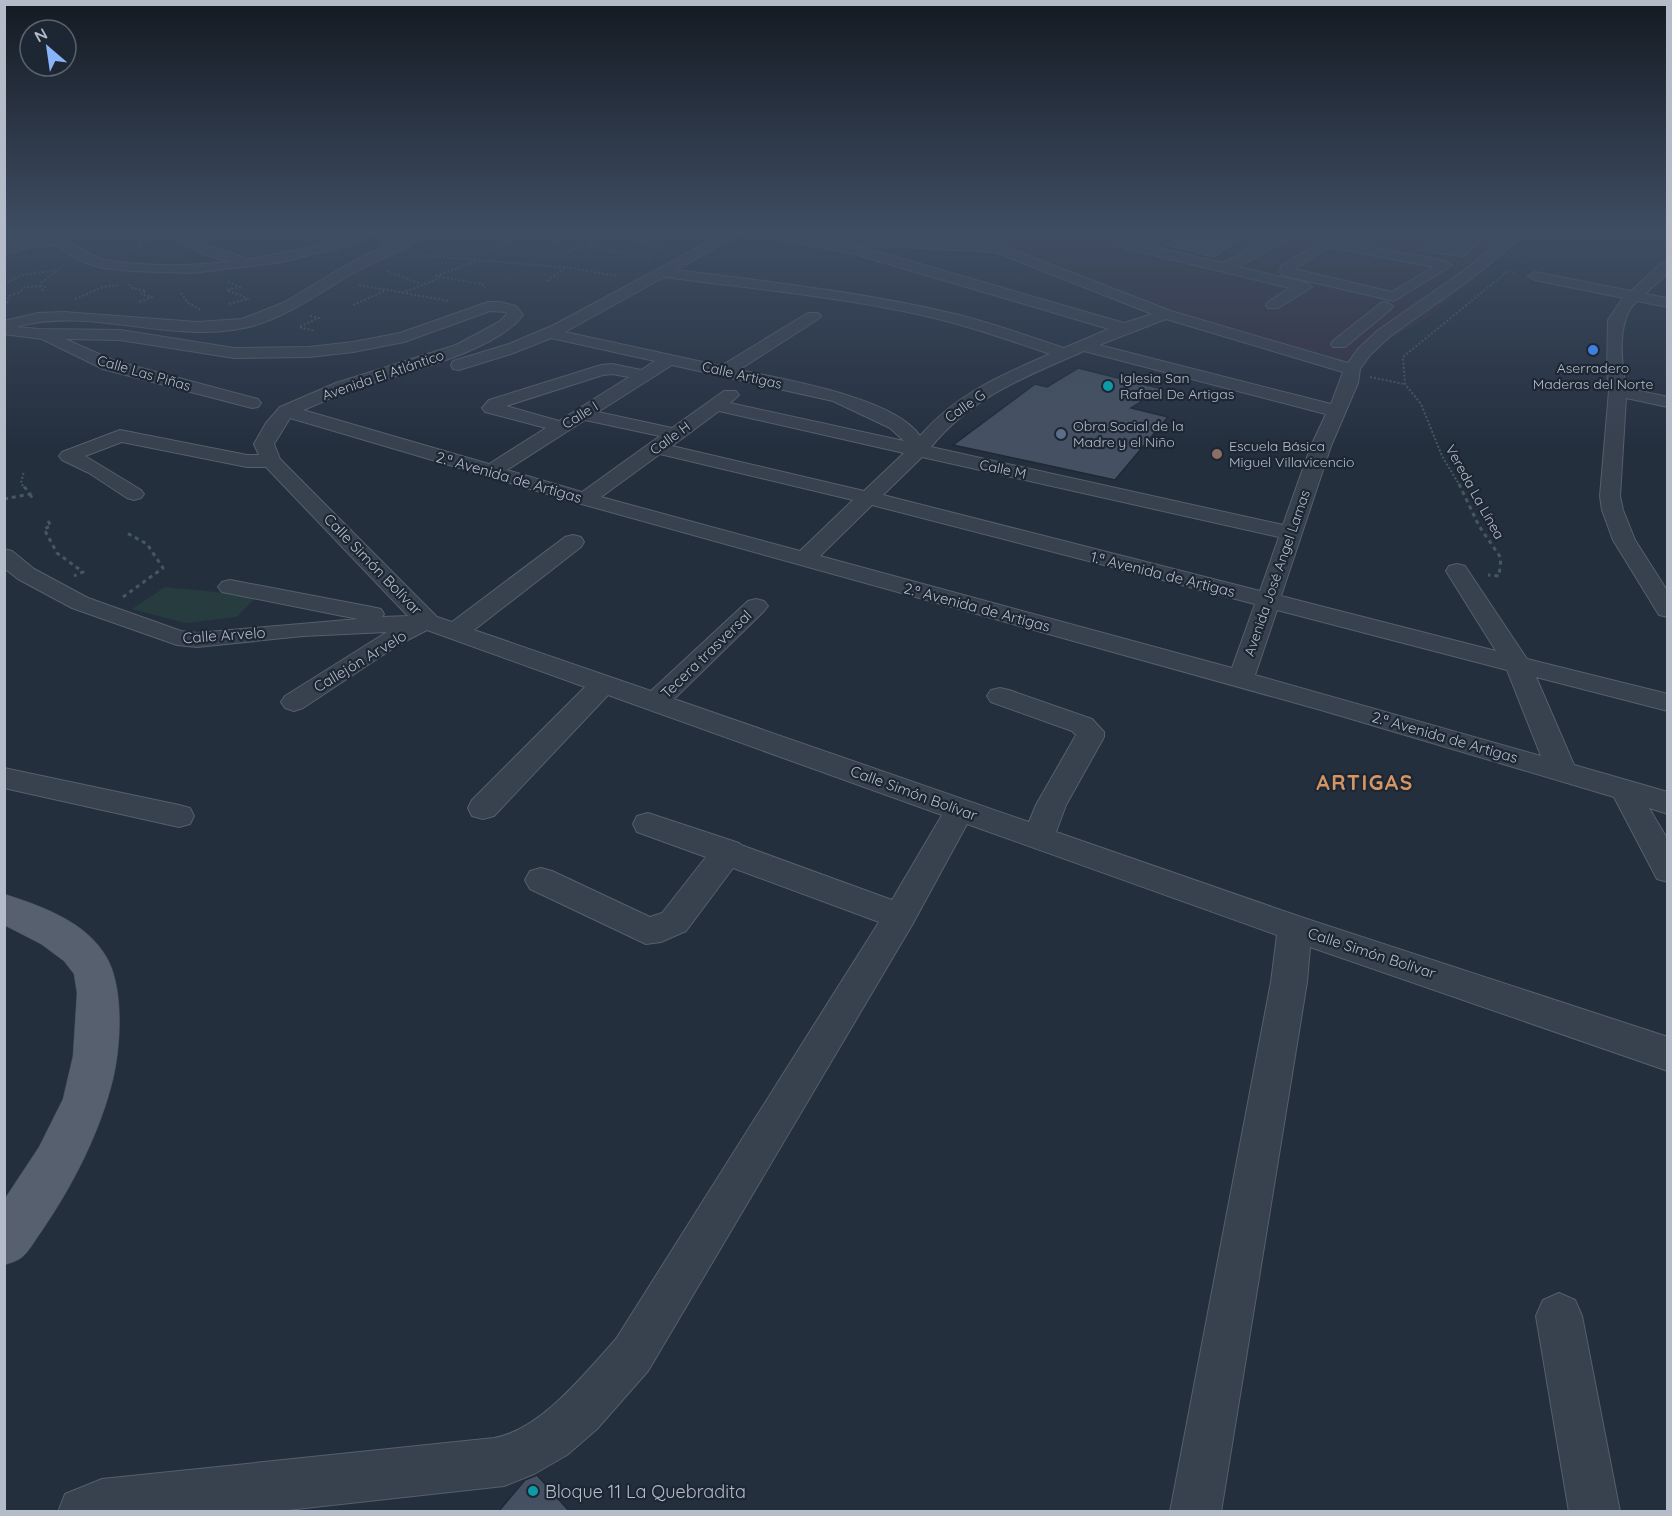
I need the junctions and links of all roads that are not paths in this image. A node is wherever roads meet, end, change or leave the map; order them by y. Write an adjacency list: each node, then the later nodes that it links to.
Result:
1 (296, 304): 11 (street)
2 (604, 304): 13 (street)
3 (882, 304): 16 (street)
4 (1041, 304): 12 (street)
5 (1141, 304): 9 (street)
6 (1377, 304): 14 (street)
7 (1426, 304): 20 (street, Avenida José Angel Lamas)
8 (1628, 304): 23 (street)
9 (1166, 314): 12 (street, Calle G); 20 (street)
10 (813, 316): 18 (street)
11 (38, 326): 26 (street, Calle Las Piñas); 29 (street, Avenida El Atlántico)
12 (1124, 328): 15 (street, Calle G)
13 (549, 333): 17 (street, Calle Artigas); 27 (street)
14 (1340, 344)
15 (1084, 346): 16 (street, Calle G); 30 (street)
16 (1065, 354): 24 (street, Calle G)
17 (670, 359): 18 (street, Calle Artigas); 21 (street, Calle I)
18 (725, 371): 22 (street, Calle Artigas)
19 (988, 372): 24 (street)
20 (1352, 372): 30 (street, Avenida José Angel Lamas)
21 (643, 375): 31 (street, Calle I); 32 (street)
22 (754, 378): 28 (street, Calle H); 35 (street, Calle Artigas)
23 (1618, 391): 25 (street); 50 (street)
24 (973, 398): 35 (street, Calle G)
25 (1668, 402)
26 (252, 403)
27 (337, 403)
28 (715, 405): 33 (street, Calle H); 35 (street, Calle M)
29 (286, 411): 36 (street); 37 (street, 2.ª Avenida de Artigas)
30 (1337, 411): 41 (street, Avenida José Angel Lamas)
31 (583, 414): 32 (street, Calle I); 33 (street)
32 (562, 427): 37 (street, Calle I)
33 (676, 434): 34 (street, Calle H)
34 (657, 448): 39 (street, 1.ª Avenida de Artigas); 40 (street, Calle H)
35 (918, 450): 39 (street, Calle G); 41 (street, Calle M)
36 (271, 461): 38 (street); 51 (street, Calle Simón Bolívar)
37 (490, 471): 40 (street, 2.ª Avenida de Artigas)
38 (134, 494)
39 (869, 498): 44 (street, Calle G); 48 (street, 1.ª Avenida de Artigas)
40 (585, 499): 44 (street, 2.ª Avenida de Artigas)
41 (1291, 533): 48 (street, Avenida José Angel Lamas)
42 (573, 542): 52 (street)
43 (4, 556): 46 (street, Calle Arvelo)
44 (804, 559): 54 (street, 2.ª Avenida de Artigas)
45 (1457, 571): 53 (street)
46 (15, 578): 51 (street, Calle Arvelo)
47 (230, 587): 51 (street)
48 (1269, 600): 53 (street, 1.ª Avenida de Artigas); 54 (street, Avenida José Angel Lamas)
49 (756, 606): 58 (street, Tecera trasversal)
50 (1668, 610)
51 (416, 622): 52 (street, Calle Simón Bolívar); 57 (street, Callejón Arvelo)
52 (457, 630): 55 (street, Calle Simón Bolívar)
53 (1517, 663): 59 (street, 1.ª Avenida de Artigas); 60 (street)
54 (1241, 679): 60 (street, 2.ª Avenida de Artigas)
55 (604, 683): 58 (street, Calle Simón Bolívar); 64 (street)
56 (1000, 696): 68 (street)
57 (294, 702)
58 (656, 702): 65 (street, Calle Simón Bolívar)
59 (1668, 703)
60 (1562, 771): 62 (street, 2.ª Avenida de Artigas)
61 (4, 778): 66 (street)
62 (1624, 791): 63 (street, 2.ª Avenida de Artigas); 70 (street)
63 (1668, 803)
64 (483, 808)
65 (960, 810): 68 (street, Calle Simón Bolívar); 73 (street)
66 (179, 816)
67 (648, 824): 69 (street)
68 (1040, 837): 74 (street, Calle Simón Bolívar)
69 (728, 851): 71 (street); 73 (street)
70 (1668, 870)
71 (541, 880)
72 (4, 909): 76 (main road)
73 (900, 916): 78 (street)
74 (1295, 928): 75 (street, Calle Simón Bolívar); 79 (street)
75 (1668, 1054)
76 (4, 1240)
77 (1559, 1316): 80 (street)
78 (83, 1512)
79 (1196, 1512)
80 (1594, 1512)

